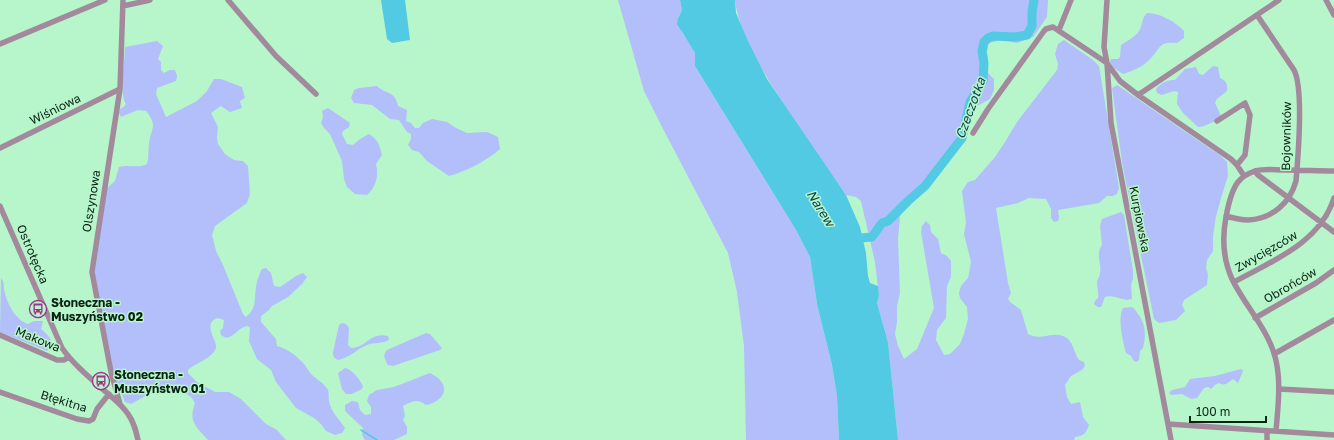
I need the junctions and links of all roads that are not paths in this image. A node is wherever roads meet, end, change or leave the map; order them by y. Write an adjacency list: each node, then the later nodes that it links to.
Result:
1 (105, 0): 12 (street)
2 (150, 0): 8 (street)
3 (228, 0): 15 (street)
4 (1071, 0): 11 (street)
5 (1107, 0): 13 (street, Kurpiowska)
6 (1279, 0): 9 (street)
7 (1326, 0): 10 (street)
8 (123, 3): 14 (street, Olszynowa)
9 (1257, 15): 16 (street); 21 (street, Bojowników)
10 (1334, 15)
11 (1059, 30): 13 (street); 18 (street)
12 (0, 44)
13 (1107, 63): 16 (street); 43 (street, Kurpiowska)
14 (120, 89): 19 (street, Wiśniowa); 42 (street, Olszynowa)
15 (316, 94)
16 (1138, 95): 20 (street)
17 (1217, 121): 20 (street)
18 (973, 133)
19 (0, 148)
20 (1237, 165): 24 (street)
21 (1297, 170): 22 (street); 23 (street); 25 (street, Bojowników)
22 (1255, 171): 24 (street); 25 (street)
23 (1334, 171)
24 (1244, 176): 28 (street)
25 (1289, 198): 28 (street, Bojowników); 29 (street)
26 (1334, 198): 29 (street, Zwycięzców)
27 (0, 206): 37 (street, Ostrołęcka)
28 (1226, 216): 32 (street)
29 (1322, 223): 30 (street); 32 (street, Zwycięzców)
30 (1334, 232)
31 (1334, 270): 33 (street, Obrońców)
32 (1234, 282): 33 (street)
33 (1255, 318): 36 (street)
34 (1334, 320): 36 (street)
35 (0, 335): 37 (street, Makowa)
36 (1274, 354): 38 (street)
37 (68, 357): 41 (street, Ostrołęcka)
38 (1279, 389): 40 (street); 45 (street)
39 (0, 392): 41 (street, Błękitna)
40 (1334, 392)
41 (109, 394): 42 (street, Ostrołęcka)
42 (120, 404): 47 (street)
43 (1168, 424): 44 (street); 48 (street, Kurpiowska)
44 (1267, 431): 45 (street); 49 (street)
45 (1276, 431): 46 (street)
46 (1334, 435)
47 (138, 440)
48 (1171, 440)
49 (1267, 440)

